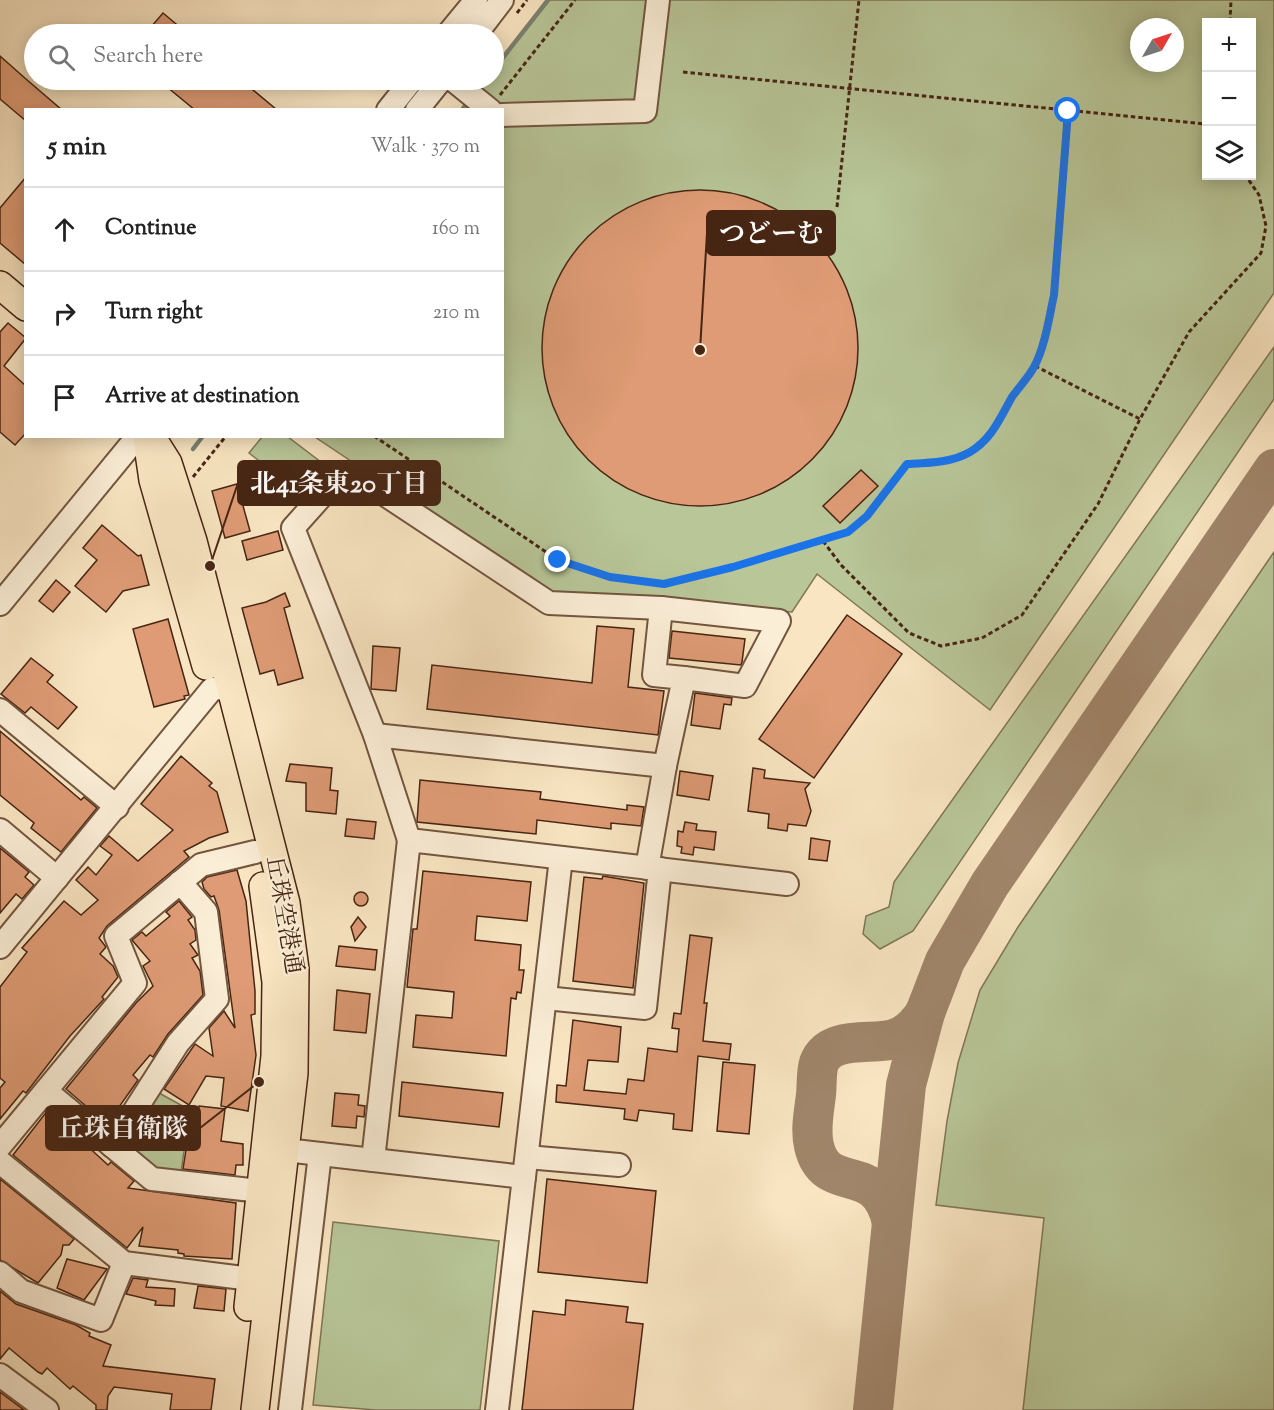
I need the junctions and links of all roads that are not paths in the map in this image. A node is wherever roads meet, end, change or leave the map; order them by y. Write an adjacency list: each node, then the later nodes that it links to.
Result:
1 (476, 0): 4 (street)
2 (502, 0): 5 (street)
3 (658, 0): 9 (street)
4 (456, 24)
5 (484, 24)
6 (404, 90): 10 (street)
7 (440, 90): 11 (street)
8 (467, 90): 9 (street)
9 (493, 105)
10 (390, 108)
11 (419, 108)
12 (0, 285): 13 (main road)
13 (24, 305)
14 (136, 438): 16 (street)
15 (150, 438): 19 (main road, 丘珠空港通)
16 (0, 604)
17 (661, 608): 18 (street); 18 (street); 21 (street)
18 (684, 678): 22 (street)
19 (220, 688): 23 (street); 26 (main road, 丘珠空港通); 37 (main road, 丘珠空港通)
20 (0, 710): 23 (street)
21 (375, 735): 22 (street); 25 (street)
22 (665, 766): 28 (street)
23 (117, 807): 29 (street)
24 (0, 830): 29 (street)
25 (409, 840): 27 (street); 39 (street)
26 (255, 852): 30 (street); 37 (main road, 丘珠空港通)
27 (561, 858): 28 (street); 33 (street)
28 (654, 868): 31 (street); 33 (street)
29 (57, 878): 32 (street)
30 (180, 882): 34 (street); 36 (street)
31 (787, 884)
32 (0, 947)
33 (545, 998): 42 (street)
34 (46, 1091): 35 (street); 36 (street)
35 (0, 1146)
36 (112, 1146): 43 (street)
37 (274, 1149): 38 (street); 43 (main road, 丘珠空港通); 50 (main road, 丘珠空港通)
38 (320, 1154): 39 (street); 51 (street)
39 (373, 1160): 42 (street)
40 (0, 1162): 44 (street)
41 (619, 1165): 42 (street)
42 (525, 1167): 52 (street)
43 (260, 1191): 46 (main road, 丘珠空港通)
44 (124, 1263): 45 (street); 46 (street)
45 (0, 1274)
46 (251, 1279): 49 (main road, 丘珠空港通)
47 (0, 1375): 48 (street)
48 (47, 1410)
49 (236, 1410)
50 (255, 1410)
51 (290, 1410)
52 (497, 1410)

